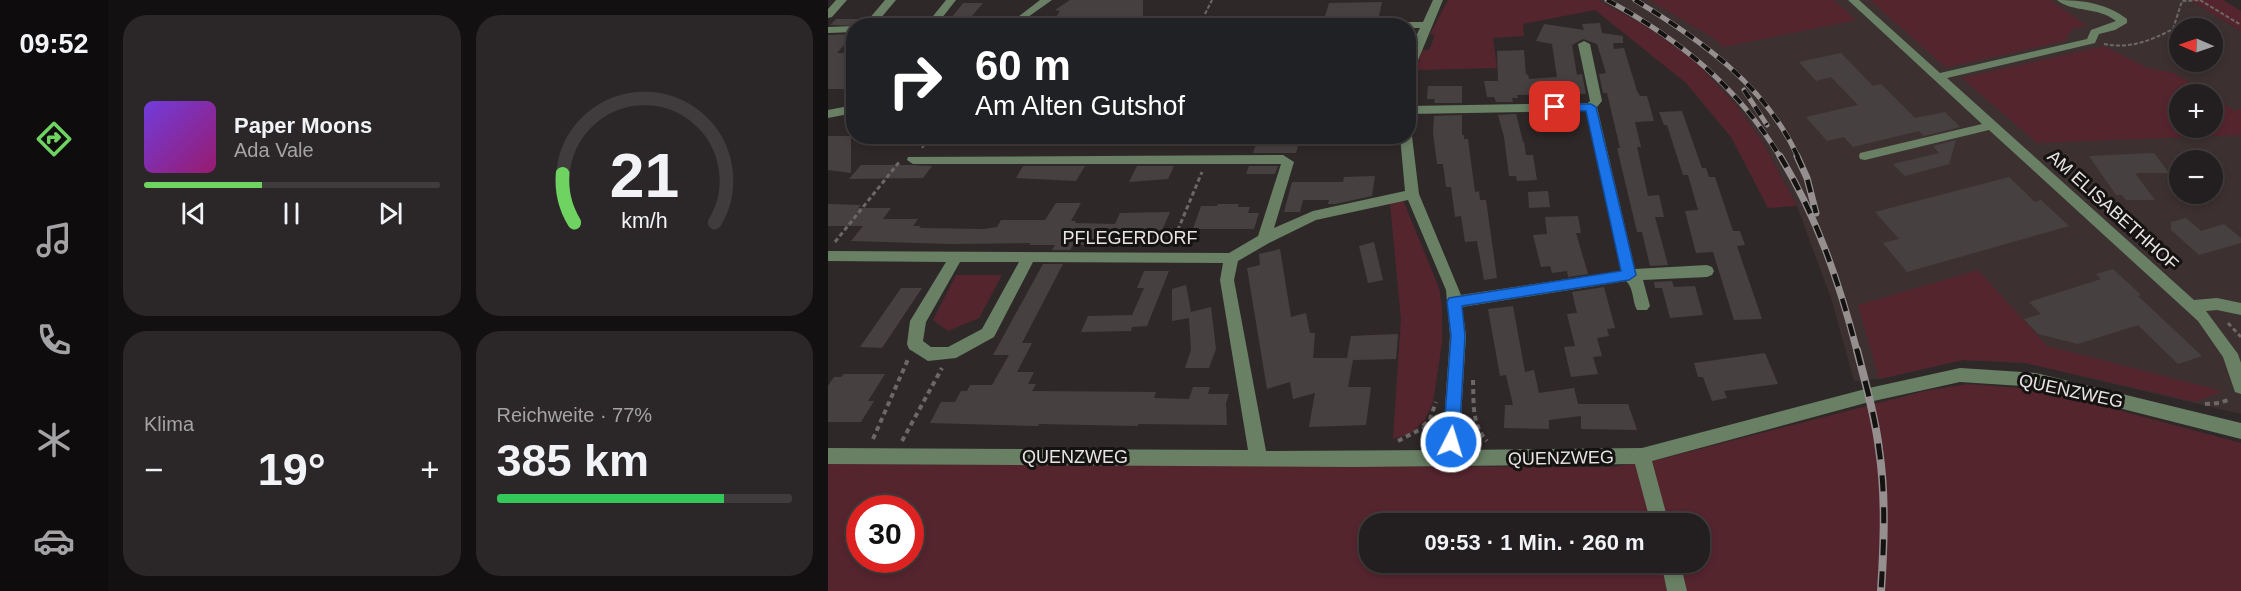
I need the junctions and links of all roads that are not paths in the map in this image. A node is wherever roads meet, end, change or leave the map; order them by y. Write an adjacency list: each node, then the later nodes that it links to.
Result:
1 (842, 0): 8 (street)
2 (891, 0): 9 (street)
3 (951, 0): 10 (street)
4 (1047, 0): 11 (street)
5 (1438, 0): 13 (street)
6 (1853, 0): 18 (street, AM ELISABETHHOF)
7 (2062, 0): 18 (street)
8 (828, 15)
9 (875, 18)
10 (936, 18)
11 (1023, 18)
12 (1416, 25): 13 (street)
13 (1427, 25): 17 (street)
14 (846, 29): 15 (street)
15 (828, 30)
16 (1584, 44): 19 (street)
17 (1416, 48)
18 (1937, 77): 23 (street, AM ELISABETHHOF)
19 (1591, 107): 20 (street); 34 (street)
20 (1416, 110)
21 (846, 111): 22 (street)
22 (828, 114)
23 (1991, 126): 25 (street); 37 (street, AM ELISABETHHOF)
24 (1407, 144): 27 (street)
25 (1865, 156)
26 (913, 160): 28 (street)
27 (1412, 194): 28 (street); 35 (street)
28 (1264, 239): 32 (street)
29 (828, 256): 30 (street, PFLEGERDORF)
30 (956, 257): 31 (street, PFLEGERDORF); 31 (street)
31 (1029, 257): 32 (street, PFLEGERDORF)
32 (1231, 258): 43 (street)
33 (1707, 271): 34 (street)
34 (1629, 275): 35 (street); 36 (street)
35 (1454, 302): 44 (street)
36 (1642, 306)
37 (2190, 306): 38 (street); 39 (street, AM ELISABETHHOF)
38 (2241, 309)
39 (2241, 387)
40 (2241, 431): 42 (street, QUENZWEG)
41 (828, 456): 43 (street, QUENZWEG)
42 (1642, 456): 44 (street, QUENZWEG); 45 (street)
43 (1258, 457): 44 (street, QUENZWEG)
44 (1450, 459)
45 (1657, 513)
46 (1673, 573): 47 (street)
47 (1677, 591)

